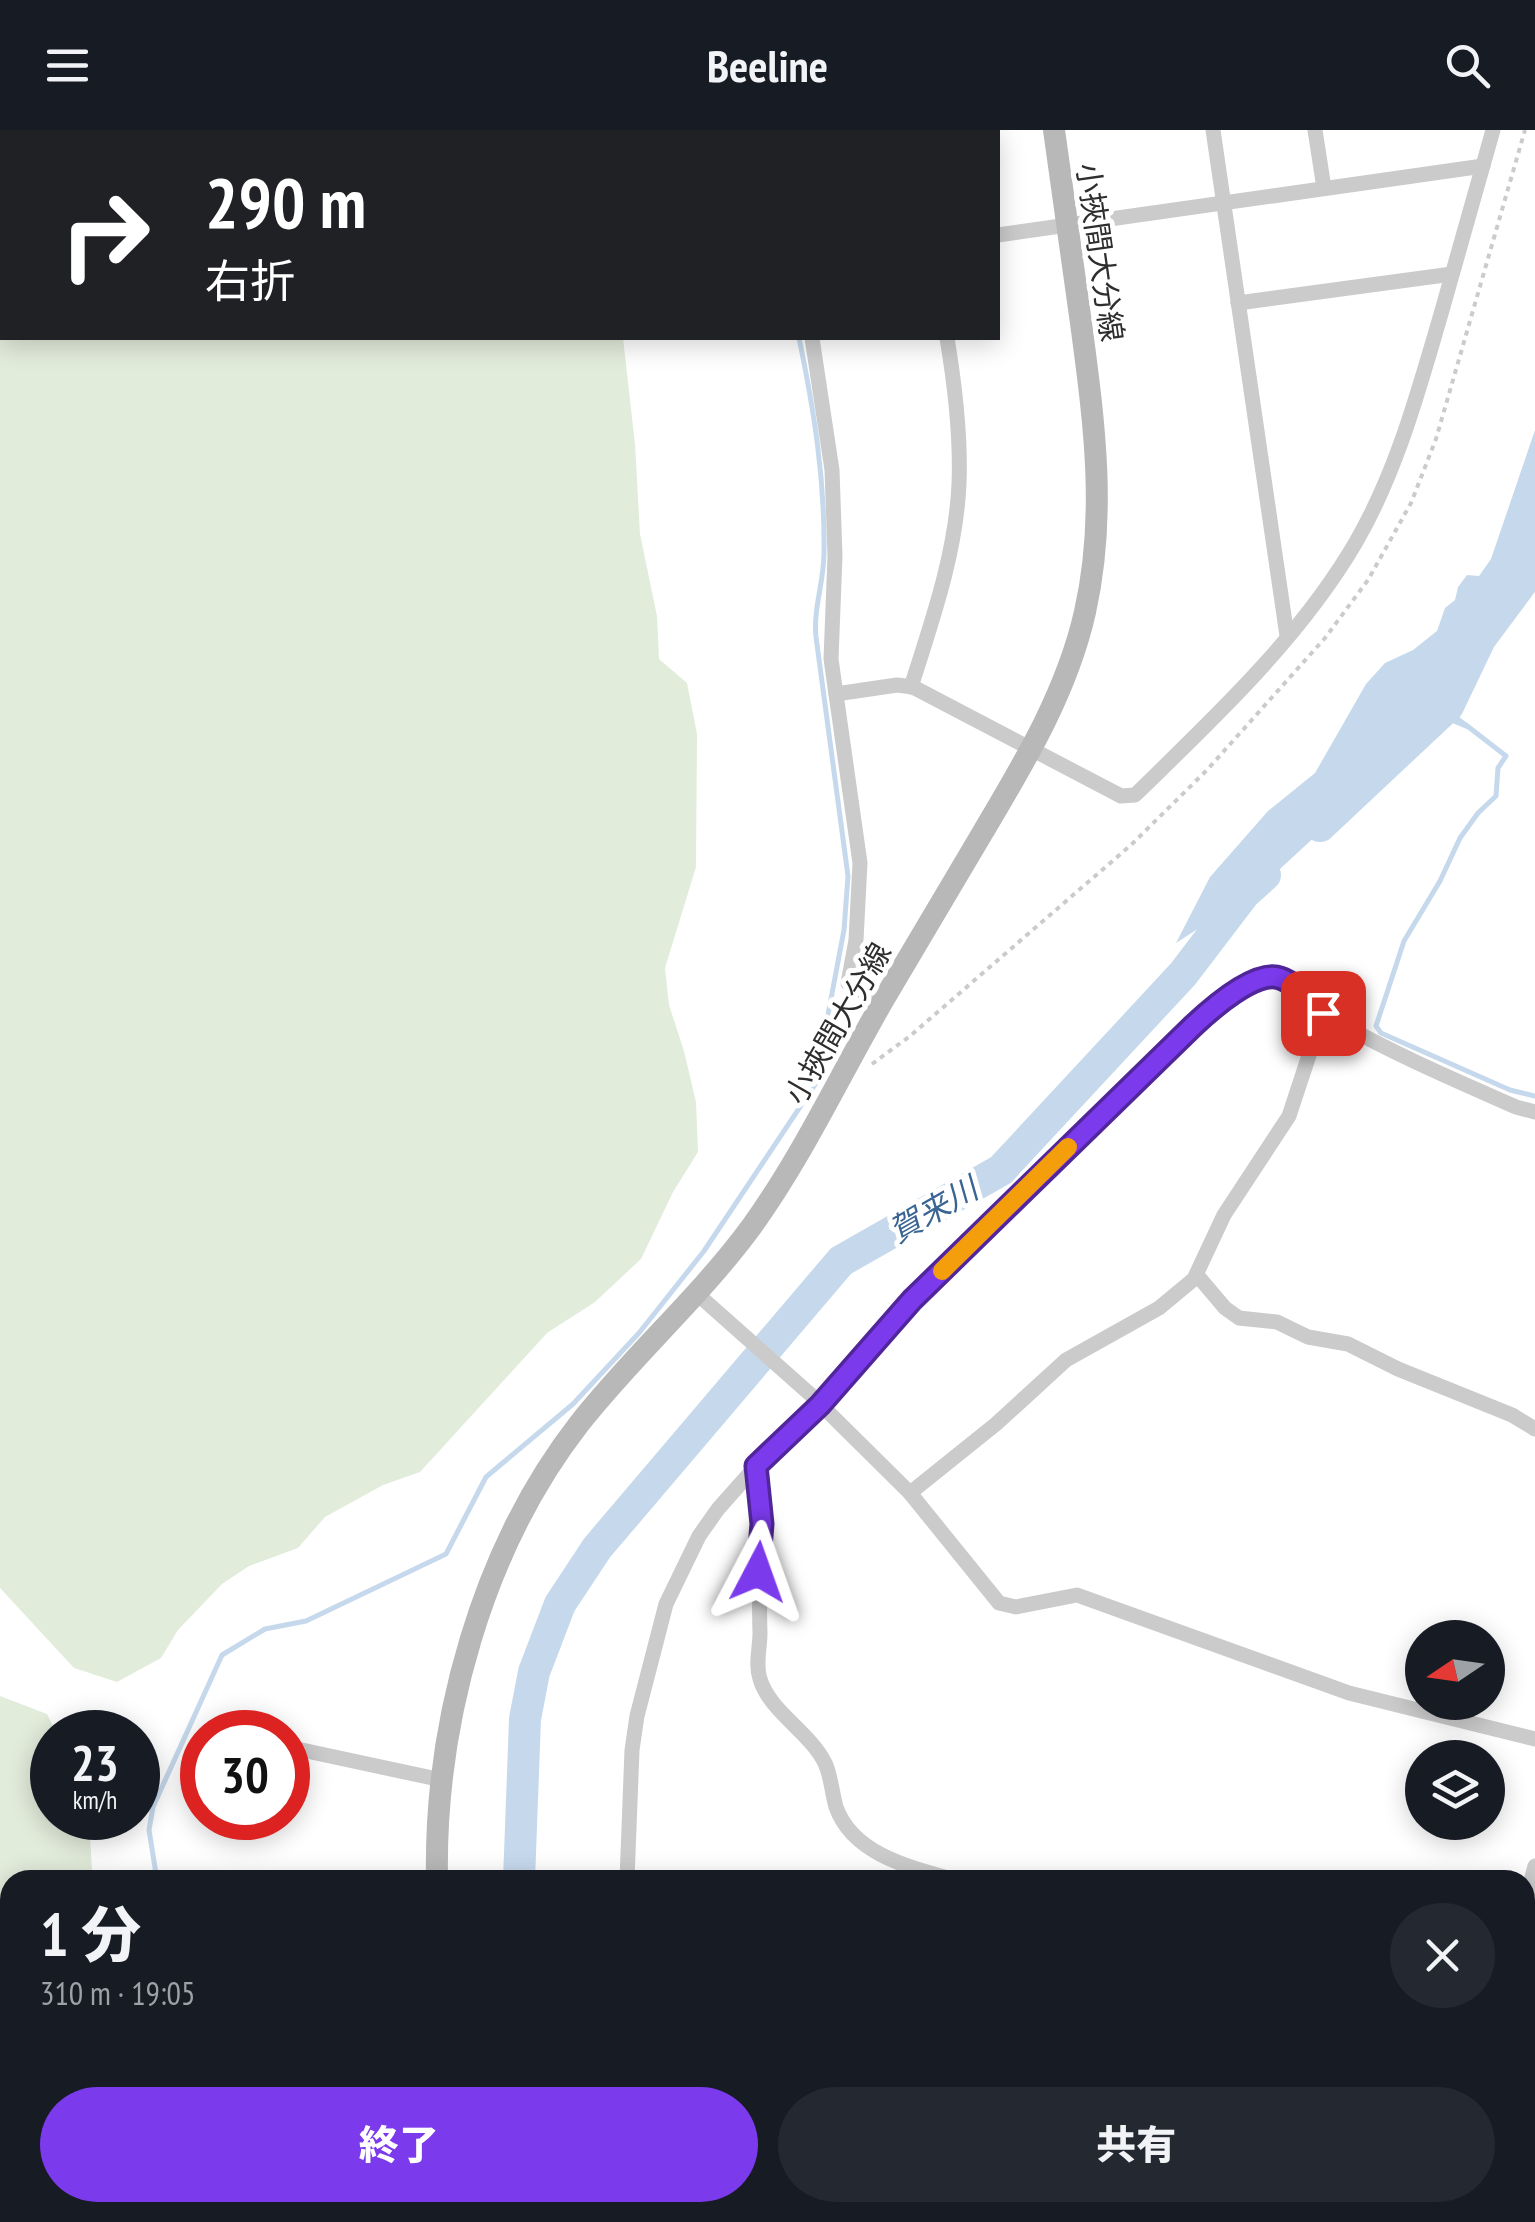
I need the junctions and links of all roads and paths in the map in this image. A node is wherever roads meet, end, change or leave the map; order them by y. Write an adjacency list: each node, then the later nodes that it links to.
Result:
1 (1054, 130): 8 (main road, 小挾間大分線)
2 (1213, 130): 7 (street)
3 (1315, 130): 6 (street)
4 (1493, 130): 5 (street)
5 (1483, 166): 6 (street); 10 (street)
6 (1324, 188): 7 (street)
7 (1224, 202): 8 (street); 11 (street)
8 (1067, 225): 9 (street); 17 (main road, 小挾間大分線)
9 (1000, 234)
10 (1452, 274): 11 (street); 14 (street)
11 (1238, 303): 14 (street)
12 (812, 340): 16 (street)
13 (947, 340): 15 (street)
14 (1287, 636): 17 (street)
15 (911, 686): 16 (street); 17 (street)
16 (836, 694): 18 (street)
17 (1031, 748): 18 (main road, 小挾間大分線)
18 (882, 1003): 22 (main road, 小挾間大分線)
19 (1323, 1013): 20 (street); 21 (street); 23 (street)
20 (1535, 1112)
21 (1197, 1275): 24 (street); 26 (street)
22 (704, 1299): 23 (street); 29 (main road, 小挾間大分線)
23 (815, 1400): 25 (street); 26 (street)
24 (1535, 1429)
25 (756, 1466): 31 (street); 32 (street)
26 (910, 1493): 27 (street)
27 (1535, 1738)
28 (310, 1752): 29 (street)
29 (442, 1780): 30 (main road, 小挾間大分線)
30 (437, 1870)
31 (626, 1870)
32 (919, 1870)

